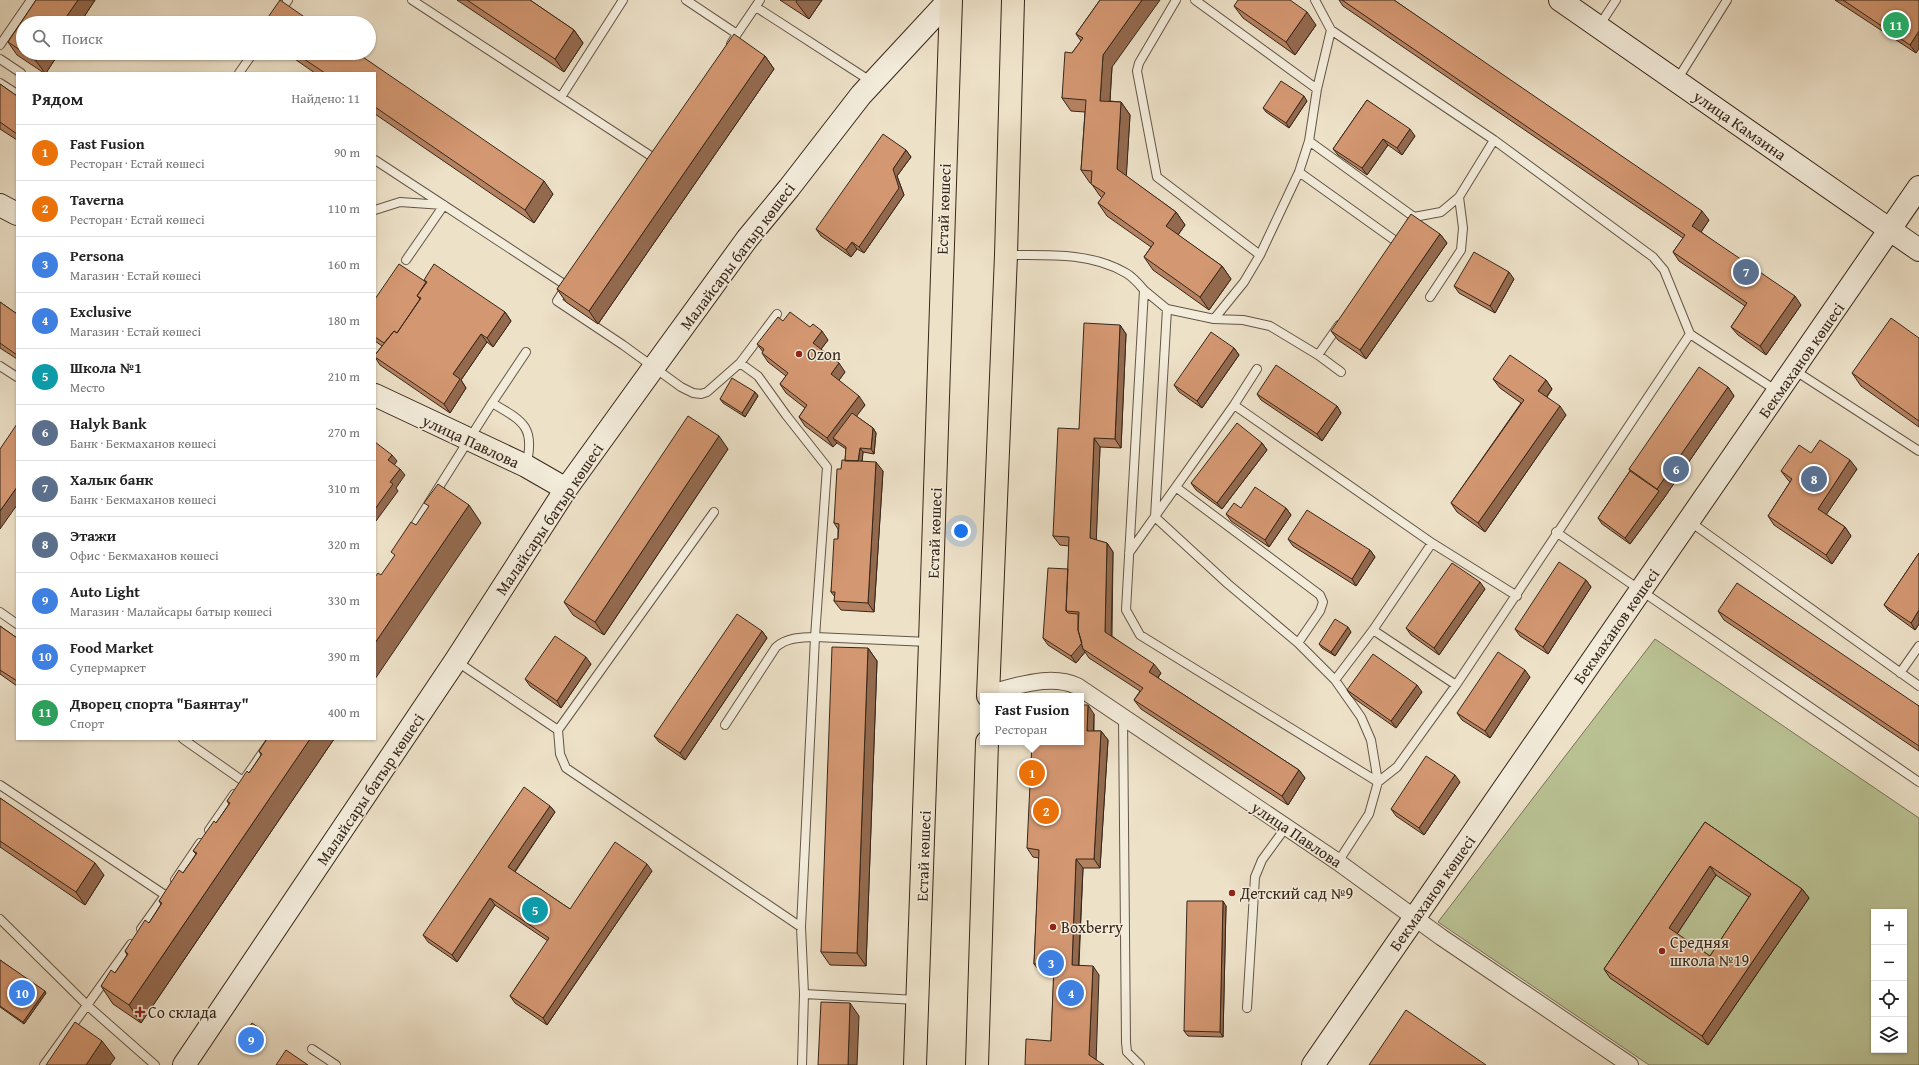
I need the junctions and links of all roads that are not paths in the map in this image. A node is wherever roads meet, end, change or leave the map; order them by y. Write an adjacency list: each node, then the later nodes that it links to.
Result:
1 (30, 0): 15 (lane)
2 (288, 0): 16 (lane)
3 (412, 0): 32 (lane)
4 (623, 0): 32 (lane)
5 (686, 0): 20 (lane)
6 (950, 0): 28 (street, Малайсары батыр көшесі); 88 (main road, Естай көшесі)
7 (1013, 0): 47 (main road)
8 (1176, 0): 48 (lane)
9 (1195, 0): 30 (lane)
10 (1315, 0): 19 (lane)
11 (1560, 0): 18 (street, улица Камзина)
12 (1616, 0): 18 (lane)
13 (1727, 0): 27 (lane)
14 (758, 3): 20 (lane); 28 (lane)
15 (19, 16)
16 (278, 16)
17 (16, 21): 21 (lane)
18 (1598, 27): 27 (street, улица Камзина)
19 (1331, 30): 30 (lane); 33 (lane)
20 (737, 34): 22 (lane)
21 (0, 45)
22 (724, 53)
23 (0, 59): 25 (lane)
24 (248, 60): 26 (lane)
25 (20, 72)
26 (241, 72)
27 (1677, 80): 45 (street, улица Камзина)
28 (872, 82): 61 (street, Малайсары батыр көшесі)
29 (0, 83): 31 (lane)
30 (1317, 89): 34 (lane)
31 (16, 93)
32 (561, 97): 35 (lane)
33 (1494, 140): 39 (lane); 56 (lane)
34 (1308, 141): 37 (lane); 44 (lane)
35 (654, 158)
36 (376, 161): 40 (lane)
37 (1298, 172): 44 (lane); 48 (lane)
38 (1919, 188): 45 (street, Бекмаханов көшесі)
39 (1459, 197): 44 (lane); 51 (lane)
40 (444, 205): 42 (lane); 49 (lane); 61 (lane)
41 (0, 206): 43 (street)
42 (376, 210)
43 (16, 214)
44 (1414, 216)
45 (1890, 230): 46 (street, улица Камзина); 63 (street, Бекмаханов көшесі)
46 (1919, 250)
47 (1006, 255): 50 (lane); 96 (main road)
48 (1260, 255): 55 (lane)
49 (406, 260)
50 (1144, 290): 52 (lane); 81 (lane)
51 (1430, 297)
52 (1167, 309): 55 (lane); 76 (lane)
53 (777, 314): 59 (lane)
54 (1344, 317): 58 (lane)
55 (1214, 319): 58 (lane)
56 (1690, 334): 66 (lane); 78 (lane)
57 (526, 352): 68 (lane)
58 (1318, 355): 64 (lane)
59 (740, 363): 61 (lane); 87 (lane)
60 (0, 366): 65 (lane)
61 (654, 367): 74 (street, Малайсары батыр көшесі)
62 (1257, 369): 69 (lane)
63 (1794, 370): 66 (street, Бекмаханов көшесі); 71 (lane)
64 (1341, 372)
65 (16, 376)
66 (1778, 392): 77 (street, Бекмаханов көшесі)
67 (376, 395): 70 (street, улица Павлова)
68 (492, 403): 70 (lane); 72 (lane)
69 (1234, 405): 73 (lane); 80 (lane)
70 (468, 440): 72 (street, улица Павлова); 79 (lane)
71 (1919, 451)
72 (526, 466): 74 (street, улица Павлова)
73 (1177, 488): 76 (lane); 89 (lane)
74 (566, 489): 91 (street, Малайсары батыр көшесі)
75 (714, 512): 100 (lane)
76 (1155, 517): 81 (lane); 89 (lane)
77 (1689, 522): 82 (street, Бекмаханов көшесі); 92 (lane)
78 (1556, 532): 82 (lane); 83 (lane)
79 (405, 540)
80 (1432, 543): 83 (lane); 86 (lane)
81 (1129, 554): 105 (lane)
82 (1641, 590): 106 (lane); 111 (street, Бекмаханов көшесі)
83 (1517, 596): 94 (lane)
84 (0, 612): 85 (lane)
85 (16, 623)
86 (1373, 630): 93 (lane); 94 (lane)
87 (815, 638): 88 (lane); 99 (lane); 113 (lane)
88 (930, 642): 115 (main road, Естай көшесі)
89 (1298, 643): 93 (lane)
90 (1919, 646): 92 (lane)
91 (456, 660): 100 (lane); 121 (street, Малайсары батыр көшесі)
92 (1900, 673): 95 (lane)
93 (1335, 680): 105 (lane)
94 (1456, 685): 105 (lane)
95 (1919, 686)
96 (988, 693)
97 (996, 693): 98 (street, улица Павлова)
98 (1123, 717): 108 (street, улица Павлова); 126 (lane)
99 (725, 725)
100 (558, 730): 113 (lane)
101 (184, 740): 104 (lane)
102 (271, 740): 104 (lane)
103 (987, 745): 125 (main road)
104 (243, 781): 110 (lane)
105 (1378, 782): 109 (lane)
106 (1919, 782)
107 (0, 785): 110 (lane)
108 (1286, 827): 109 (street, улица Павлова); 117 (lane)
109 (1338, 862): 111 (street, улица Павлова)
110 (165, 895): 116 (lane)
111 (1415, 918): 127 (street, Бекмаханов көшесі); 128 (street, улица Павлова)
112 (1, 921): 116 (lane)
113 (801, 926): 114 (lane)
114 (804, 994): 115 (lane); 123 (lane)
115 (918, 1000): 124 (main road, Естай көшесі)
116 (88, 1006): 119 (lane); 120 (lane)
117 (1247, 1008)
118 (312, 1049): 122 (lane)
119 (44, 1065)
120 (155, 1065)
121 (184, 1065)
122 (336, 1065)
123 (802, 1065)
124 (915, 1065)
125 (977, 1065)
126 (1140, 1065)
127 (1313, 1065)
128 (1630, 1065)

